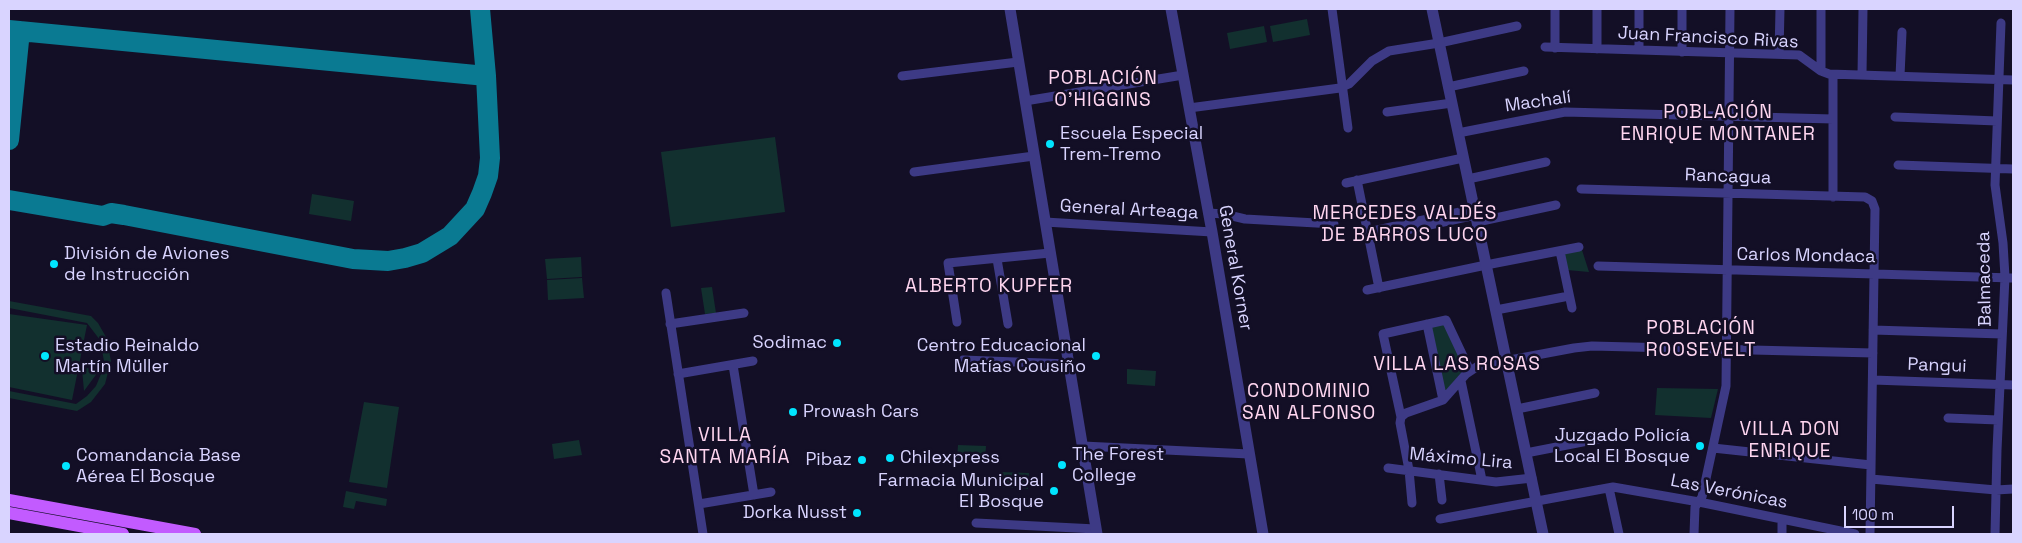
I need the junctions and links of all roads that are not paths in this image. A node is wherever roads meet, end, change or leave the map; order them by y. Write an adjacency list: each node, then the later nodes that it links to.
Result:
1 (1010, 9): 22 (street)
2 (1171, 9): 25 (street, General Korner)
3 (1332, 9): 32 (street)
4 (1432, 9): 16 (street)
5 (1555, 9): 17 (street, Juan Francisco Rivas)
6 (1598, 9): 17 (street)
7 (1639, 9): 18 (street)
8 (1682, 9): 19 (street)
9 (1730, 9): 20 (street)
10 (1780, 9): 21 (street)
11 (1821, 9): 23 (street)
12 (1863, 9): 27 (street)
13 (2000, 24): 30 (street, Balmaceda)
14 (1517, 26): 16 (street)
15 (1902, 32): 29 (street)
16 (1439, 43): 32 (street); 33 (street)
17 (1597, 49): 18 (street, Juan Francisco Rivas)
18 (1639, 50): 19 (street, Juan Francisco Rivas)
19 (1682, 52): 20 (street, Juan Francisco Rivas)
20 (1730, 53): 21 (street, Juan Francisco Rivas); 38 (street)
21 (1779, 54): 23 (street, Juan Francisco Rivas)
22 (1018, 62): 28 (street); 34 (street)
23 (1821, 71): 26 (street, Juan Francisco Rivas)
24 (1524, 72): 33 (street)
25 (1183, 74): 34 (street); 36 (street, General Korner)
26 (1833, 74): 27 (street, Juan Francisco Rivas); 40 (street)
27 (1862, 75): 29 (street, Juan Francisco Rivas)
28 (902, 76)
29 (1900, 76): 30 (street, Juan Francisco Rivas)
30 (2000, 79): 31 (street, Juan Francisco Rivas); 41 (street, Balmaceda)
31 (2013, 80)
32 (1343, 87): 36 (street); 42 (street)
33 (1448, 88): 35 (street)
34 (1025, 101): 44 (street)
35 (1452, 103): 37 (street); 43 (street)
36 (1189, 108): 58 (street, General Korner)
37 (1387, 112)
38 (1730, 116): 40 (street, Machalí); 43 (street, Machalí); 55 (street)
39 (1895, 117): 41 (street)
40 (1833, 119): 56 (street)
41 (1997, 121): 48 (street, Balmaceda)
42 (1348, 128)
43 (1458, 133): 45 (street)
44 (1034, 156): 50 (street); 60 (street)
45 (1464, 158): 51 (street); 52 (street)
46 (1546, 162): 51 (street)
47 (1898, 165): 48 (street)
48 (1995, 169): 49 (street); 72 (street, Balmaceda)
49 (2013, 169)
50 (914, 172)
51 (1468, 179): 59 (street)
52 (1357, 180): 53 (street); 63 (street)
53 (1346, 183)
54 (1582, 190): 55 (street, Rancagua)
55 (1729, 194): 56 (street, Rancagua); 70 (street)
56 (1833, 196): 71 (street, Rancagua)
57 (1556, 205): 59 (street)
58 (1208, 213): 61 (street); 62 (street, General Korner)
59 (1476, 216): 63 (street); 68 (street)
60 (1045, 222): 62 (street, General Arteaga); 66 (street)
61 (1334, 224)
62 (1212, 232): 109 (street, General Korner)
63 (1368, 235): 73 (street)
64 (1579, 248): 65 (street)
65 (1560, 251): 68 (street); 76 (street)
66 (1050, 253): 67 (street); 91 (street)
67 (997, 259): 80 (street); 82 (street)
68 (1486, 265): 73 (street); 78 (street)
69 (1598, 266): 70 (street, Carlos Mondaca)
70 (1728, 271): 71 (street, Carlos Mondaca); 86 (street)
71 (1874, 274): 72 (street, Carlos Mondaca); 84 (street)
72 (2009, 278): 85 (street, Balmaceda)
73 (1380, 288): 74 (street)
74 (1367, 290)
75 (666, 293): 81 (street)
76 (1570, 296): 77 (street); 78 (street)
77 (1572, 308)
78 (1496, 310): 88 (street)
79 (744, 313): 81 (street)
80 (958, 322)
81 (670, 324): 94 (street)
82 (1008, 324)
83 (1426, 324): 93 (street); 100 (street); 102 (street)
84 (1873, 330): 85 (street); 87 (street)
85 (2002, 334): 97 (street, Balmaceda)
86 (1727, 349): 87 (street); 88 (street); 107 (street)
87 (1873, 353): 95 (street)
88 (1506, 359): 93 (street); 101 (street)
89 (963, 360): 91 (street)
90 (753, 361): 92 (street)
91 (1069, 364): 106 (street)
92 (733, 365): 94 (street); 121 (street)
93 (1470, 371): 96 (street)
94 (678, 374): 127 (street)
95 (1873, 380): 97 (street, Pangui); 110 (street)
96 (1460, 381): 100 (street); 116 (street)
97 (2000, 384): 98 (street, Pangui); 104 (street, Balmaceda)
98 (2013, 385)
99 (1595, 393): 101 (street)
100 (1443, 400): 102 (street)
101 (1517, 409): 108 (street)
102 (1401, 417): 112 (street)
103 (1948, 418): 104 (street)
104 (1998, 420): 119 (street, Balmaceda)
105 (1608, 437): 108 (street)
106 (1083, 446): 109 (street); 133 (street)
107 (1713, 448): 110 (street); 125 (street)
108 (1526, 453): 114 (street)
109 (1249, 454): 137 (street, General Korner)
110 (1871, 464): 115 (street)
111 (1388, 468): 112 (street, Máximo Lira)
112 (1409, 470): 113 (street, Máximo Lira); 126 (street)
113 (1439, 474): 116 (street, Máximo Lira); 123 (street)
114 (1532, 478): 116 (street, Máximo Lira); 124 (street)
115 (1871, 479): 119 (street); 143 (street)
116 (1482, 480)
117 (1609, 488): 124 (street, Las Verónicas); 125 (street, Las Verónicas); 139 (street)
118 (2013, 489): 119 (street)
119 (1996, 490): 144 (street, Balmaceda)
120 (771, 492): 121 (street)
121 (754, 495): 127 (street)
122 (9, 500): 132 (main road)
123 (1442, 500)
124 (1537, 502): 129 (street, Las Verónicas); 138 (street)
125 (1699, 502): 130 (street, Las Verónicas); 140 (street)
126 (1412, 503)
127 (699, 504): 136 (street)
128 (9, 513): 132 (main road)
129 (1440, 519)
130 (1782, 519): 141 (street); 142 (street, Las Verónicas)
131 (976, 523): 133 (street)
132 (107, 528): 134 (main road); 135 (main road)
133 (1096, 532)
134 (124, 534)
135 (196, 534)
136 (704, 534)
137 (1263, 534)
138 (1544, 534)
139 (1619, 534)
140 (1694, 534)
141 (1782, 534)
142 (1855, 534)
143 (1870, 534)
144 (1996, 534)

